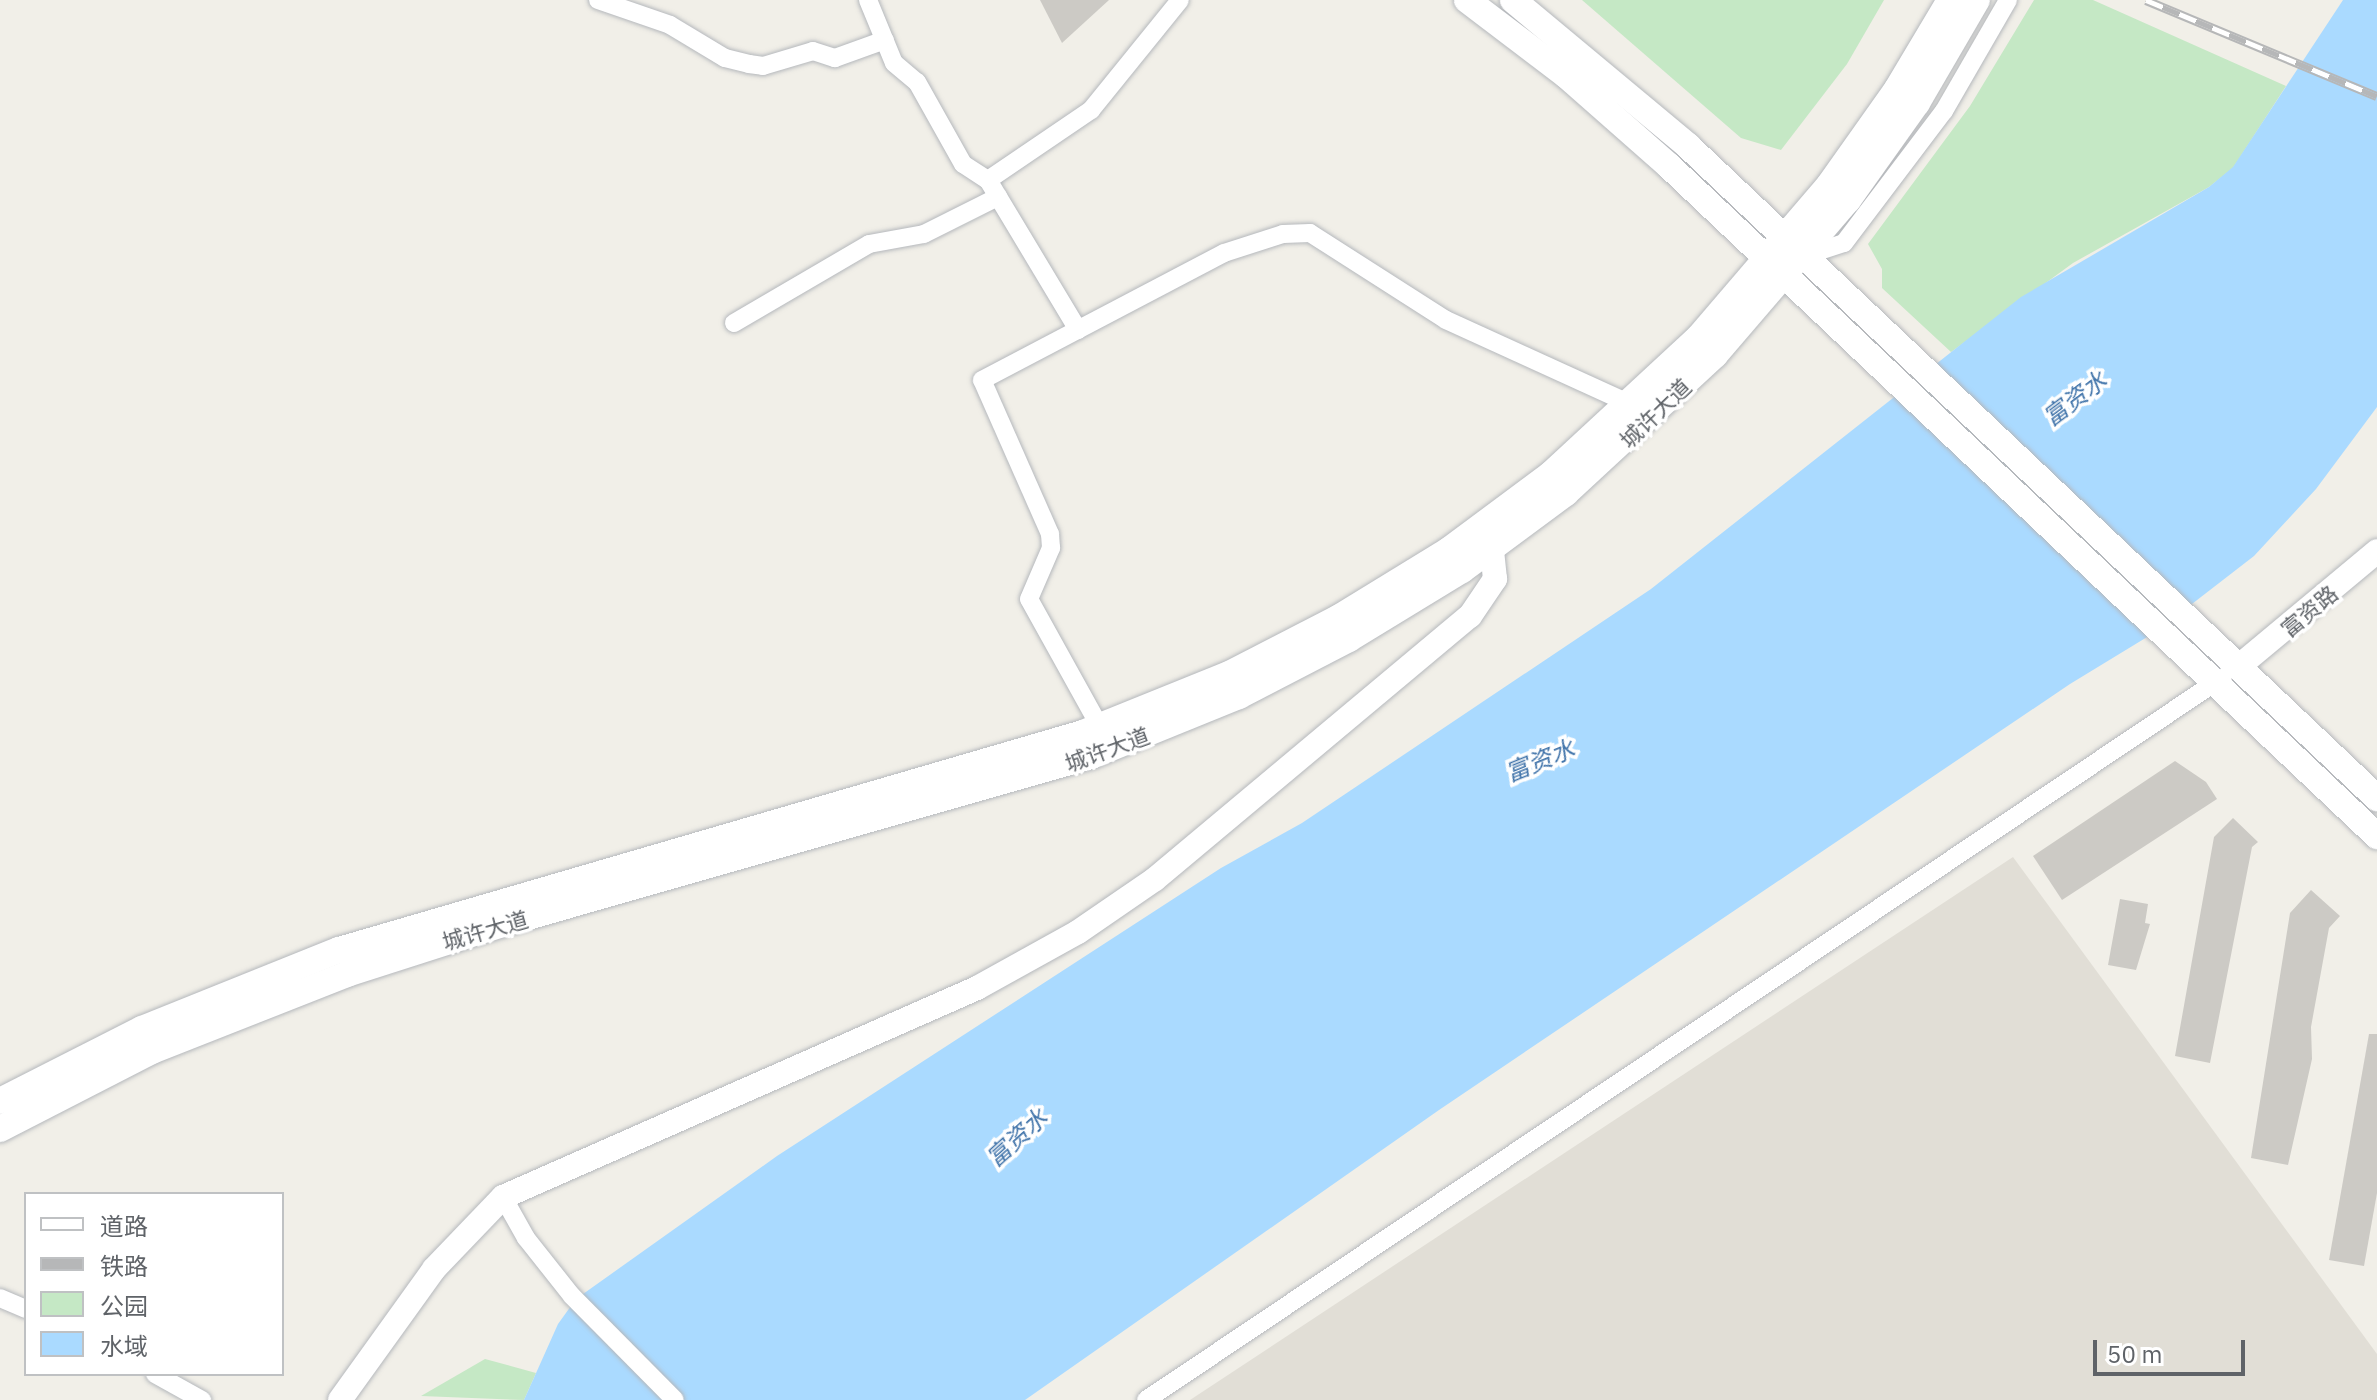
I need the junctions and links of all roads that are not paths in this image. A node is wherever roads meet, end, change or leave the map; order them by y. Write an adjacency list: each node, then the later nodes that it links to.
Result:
1 (598, 0): 9 (street)
2 (868, 0): 9 (street)
3 (1180, 0): 10 (street)
4 (1467, 0): 13 (main road)
5 (1513, 0): 12 (main road)
6 (1950, 0): 12 (main road, 城许大道)
7 (1977, 0): 12 (main road, 城许大道)
8 (2008, 0): 12 (street)
9 (885, 40): 10 (street)
10 (988, 180): 11 (street)
11 (998, 197): 14 (street); 15 (street)
12 (1795, 247): 13 (main road, 城许大道); 19 (main road)
13 (1778, 268): 16 (main road, 城许大道); 17 (main road, 城许大道); 20 (main road)
14 (734, 323)
15 (1078, 330): 16 (street); 21 (street)
16 (1630, 404): 17 (main road, 城许大道)
17 (1485, 539): 21 (main road, 城许大道); 25 (main road, 城许大道); 26 (street)
18 (2377, 551): 19 (street, 富资路)
19 (2238, 667): 20 (street); 22 (main road)
20 (2215, 682): 23 (main road); 33 (street)
21 (1100, 727): 24 (main road, 城许大道)
22 (2377, 798)
23 (2377, 836)
24 (0, 1101)
25 (0, 1129)
26 (503, 1197): 31 (street); 32 (street)
27 (0, 1298): 28 (street)
28 (24, 1308)
29 (159, 1376): 30 (street)
30 (202, 1400)
31 (340, 1400)
32 (675, 1400)
33 (1146, 1400)

